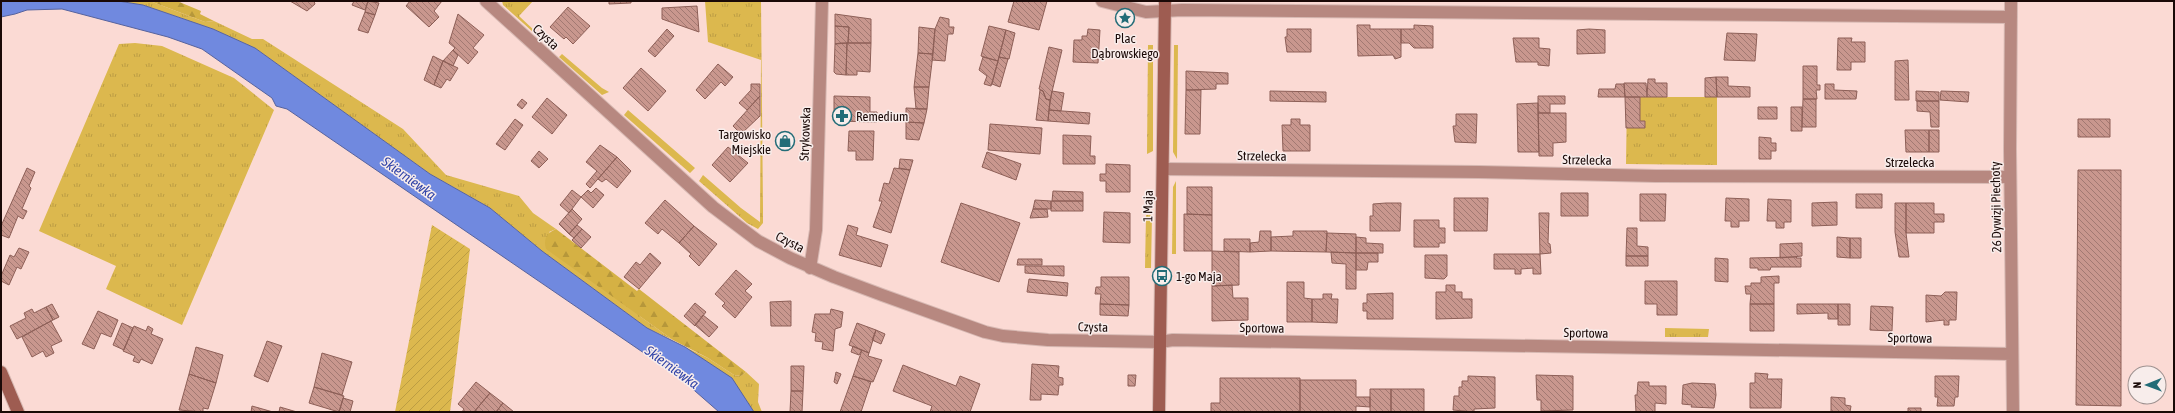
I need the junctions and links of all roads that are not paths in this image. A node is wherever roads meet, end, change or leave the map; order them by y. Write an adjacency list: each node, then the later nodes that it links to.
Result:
1 (486, 1): 9 (street, Czysta)
2 (822, 1): 9 (street, Strykowska)
3 (1102, 1): 5 (street)
4 (2011, 1): 6 (street, 26 Dywizji Piechoty)
5 (1164, 6): 6 (street); 7 (main road, 1 Maja)
6 (2010, 17): 8 (street, 26 Dywizji Piechoty)
7 (1163, 169): 8 (street, Strzelecka); 10 (main road, 1 Maja)
8 (2010, 177): 11 (street, 26 Dywizji Piechoty)
9 (810, 268): 10 (street, Czysta)
10 (1160, 342): 11 (street, Sportowa); 14 (main road, 1 Maja)
11 (2012, 354): 15 (street, 26 Dywizji Piechoty)
12 (1, 372): 13 (main road)
13 (18, 412)
14 (1159, 412)
15 (2013, 412)

